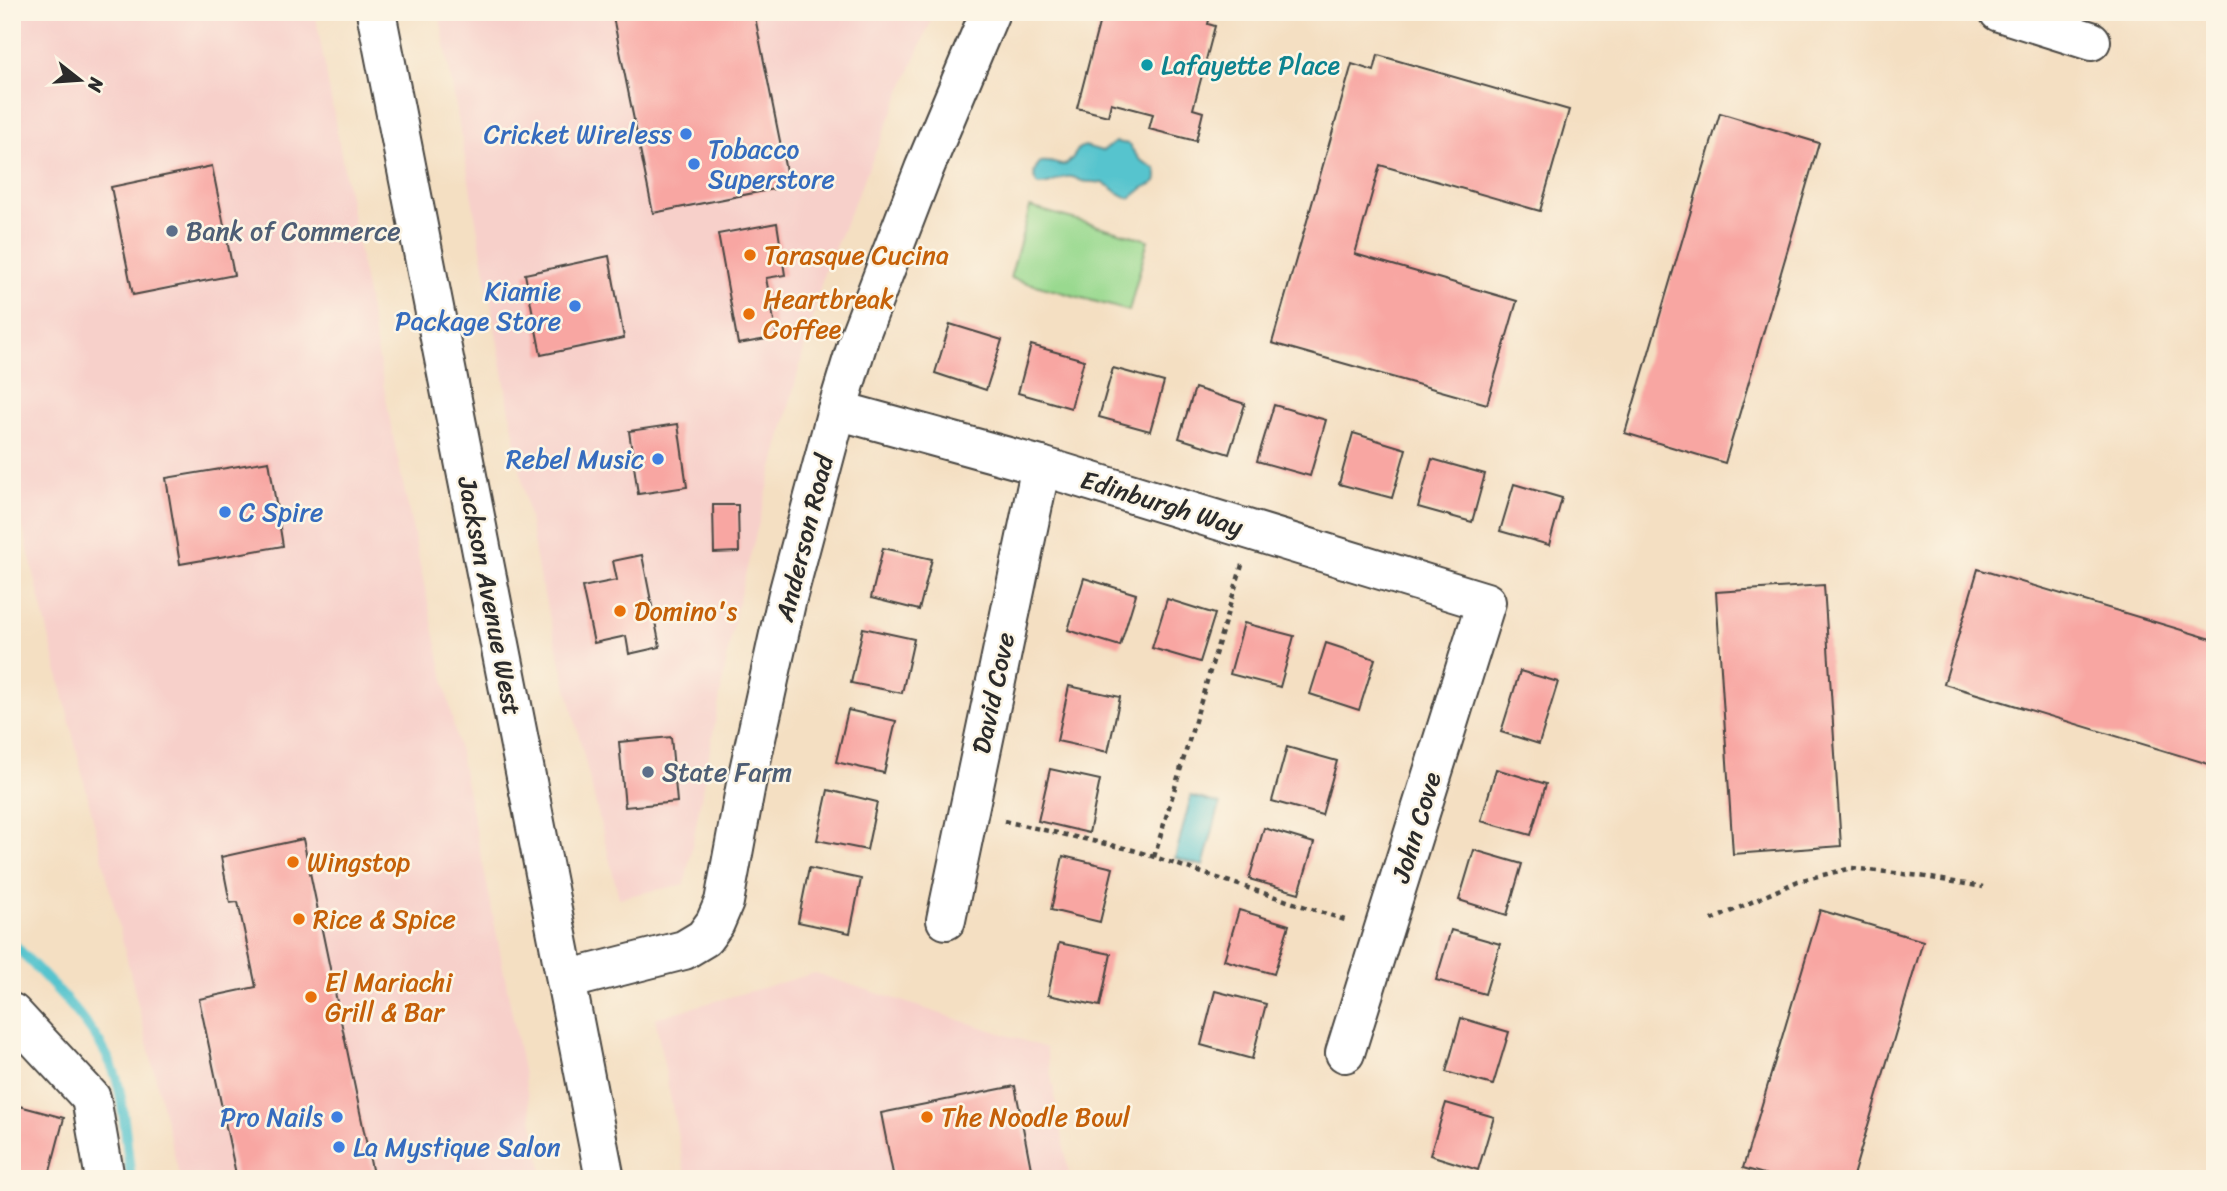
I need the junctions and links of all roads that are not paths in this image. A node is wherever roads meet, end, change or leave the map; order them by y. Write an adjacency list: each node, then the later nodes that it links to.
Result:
1 (376, 12): 9 (main road, Jackson Avenue West)
2 (990, 12): 5 (main road, Anderson Road)
3 (1999, 12): 4 (main road)
4 (2091, 41)
5 (837, 410): 6 (main road, Edinburgh Way); 9 (main road, Anderson Road)
6 (1041, 466): 7 (main road, Edinburgh Way); 8 (main road, David Cove)
7 (1486, 602): 11 (main road, John Cove)
8 (946, 920)
9 (566, 980): 13 (main road, Jackson Avenue West)
10 (12, 1013): 12 (main road)
11 (1345, 1052)
12 (105, 1179)
13 (605, 1179)

